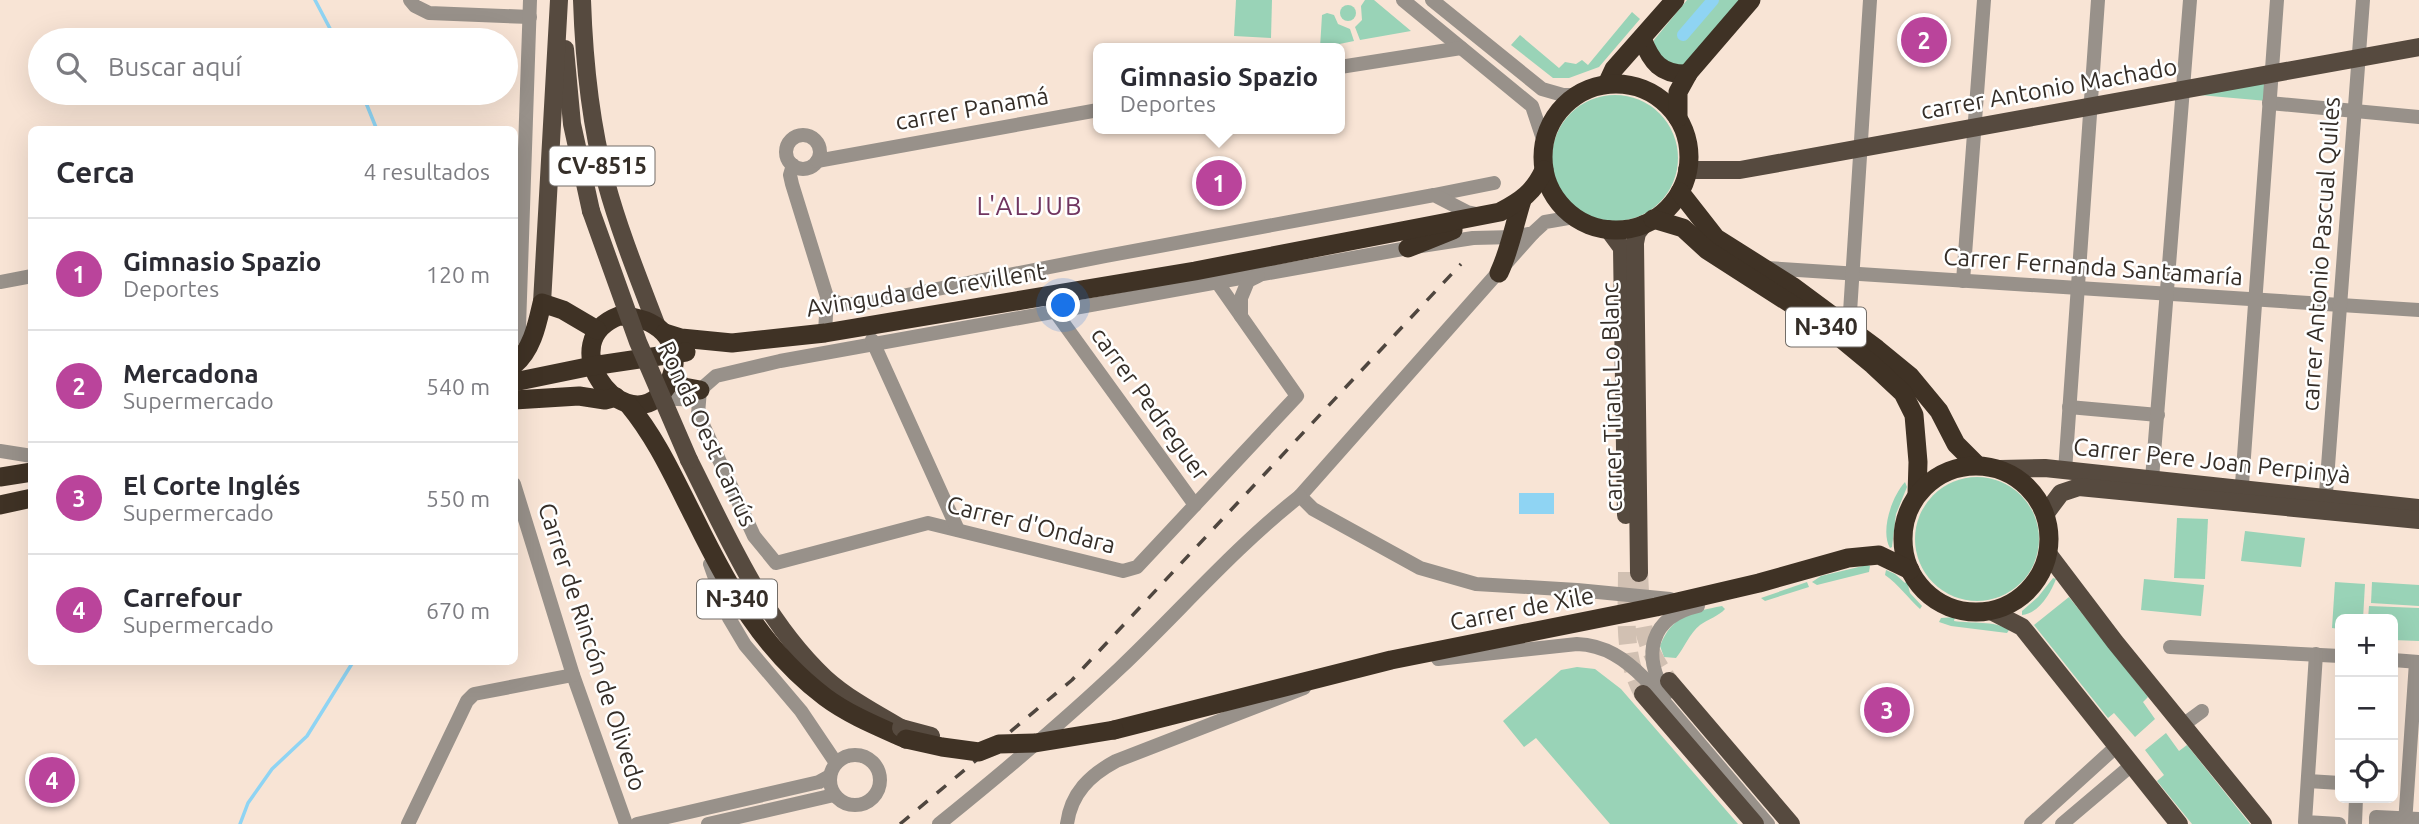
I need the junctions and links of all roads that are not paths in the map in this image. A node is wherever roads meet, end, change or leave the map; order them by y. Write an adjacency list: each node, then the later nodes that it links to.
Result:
1 (410, 0): 15 (street)
2 (530, 0): 15 (street)
3 (561, 0): 67 (main road); 134 (main road, Ronda Oest Carrús / CV-8515, bridge)
4 (582, 0): 73 (main road, Ronda Oest Carrús / CV-8515)
5 (1403, 0): 19 (street)
6 (1432, 0): 16 (street)
7 (1675, 0): 17 (highway)
8 (1751, 0): 22 (highway, N-340)
9 (1870, 0): 36 (street)
10 (1984, 0): 33 (street)
11 (2098, 0): 28 (street)
12 (2190, 0): 25 (street)
13 (2277, 0): 23 (street)
14 (2363, 0): 20 (street, carrer Antonio Pascual Quiles)
15 (530, 18): 63 (street)
16 (1472, 32): 19 (street); 26 (street)
17 (1642, 38): 22 (highway); 24 (highway)
18 (2419, 47): 20 (main road, carrer Antonio Machado)
19 (1461, 48): 21 (street); 35 (street)
20 (2359, 58): 23 (main road, carrer Antonio Machado); 30 (street, carrer Antonio Pascual Quiles)
21 (1345, 66)
22 (1688, 74): 32 (highway, N-340)
23 (2271, 74): 25 (main road, carrer Antonio Machado); 27 (street)
24 (1608, 84): 26 (highway, N-340); 32 (highway, N-340)
25 (2183, 90): 28 (main road, carrer Antonio Machado); 64 (street)
26 (1576, 96): 35 (highway, N-340)
27 (2269, 103): 30 (street); 66 (street)
28 (2090, 106): 33 (main road, carrer Antonio Machado); 62 (street)
29 (1093, 111): 37 (street, carrer Panamá)
30 (2355, 111): 31 (street); 69 (street, carrer Antonio Pascual Quiles)
31 (2419, 117)
32 (1678, 118): 40 (highway, N-340)
33 (1975, 127): 36 (main road, carrer Antonio Machado); 59 (street)
34 (817, 142): 37 (street, carrer Panamá); 38 (street); 38 (street)
35 (1544, 142): 39 (highway, N-340)
36 (1861, 148): 40 (main road, carrer Antonio Machado); 56 (street)
37 (854, 153): 38 (street, carrer Panamá)
38 (805, 165): 65 (street)
39 (1544, 170): 44 (highway); 45 (highway, N-340)
40 (1688, 170): 42 (highway, N-340)
41 (1494, 183): 43 (street, Avinguda de Crevillent)
42 (1680, 192): 47 (highway, N-340); 53 (highway, N-340)
43 (1434, 195): 46 (street); 65 (street, Avinguda de Crevillent)
44 (1522, 201): 46 (highway, Avinguda de Crevillent); 51 (highway)
45 (1574, 216): 48 (highway, N-340); 49 (street, Avinguda de Crevillent)
46 (1477, 217): 52 (highway); 54 (highway, Avinguda de Crevillent)
47 (1648, 222): 48 (highway, N-340); 48 (main road, carrer Tirant Lo Blanc); 101 (highway, N-340)
48 (1608, 229)
49 (1532, 233): 51 (street, Avinguda de Crevillent); 55 (street)
50 (1488, 237): 51 (street, Avinguda de Crevillent); 52 (street, Avinguda de Crevillent); 55 (street)
51 (1510, 237): 55 (highway)
52 (1408, 248): 57 (street, Avinguda de Crevillent)
53 (1757, 263): 56 (street, Carrer Fernanda Santamaría); 74 (highway, N-340)
54 (1195, 271): 61 (street); 68 (highway, Avinguda de Crevillent)
55 (1499, 273): 102 (street)
56 (1853, 274): 59 (street, Carrer Fernanda Santamaría); 74 (street)
57 (1260, 275): 61 (street, Avinguda de Crevillent); 71 (street)
58 (28, 277): 60 (street)
59 (1963, 281): 62 (street, Carrer Fernanda Santamaría)
60 (0, 282)
61 (1215, 282): 68 (street, Avinguda de Crevillent); 71 (street)
62 (2078, 288): 64 (street, Carrer Fernanda Santamaría); 89 (street)
63 (520, 293): 67 (street); 79 (street)
64 (2167, 294): 66 (street, Carrer Fernanda Santamaría); 90 (street)
65 (827, 297): 76 (street)
66 (2255, 300): 69 (street, Carrer Fernanda Santamaría); 103 (street)
67 (542, 303): 75 (highway); 79 (highway)
68 (1050, 303): 72 (highway, Avinguda de Crevillent); 78 (street, Avinguda de Crevillent); 109 (street, carrer Pedreguer)
69 (2340, 305): 70 (street, Carrer Fernanda Santamaría); 107 (street, carrer Antonio Pascual Quiles)
70 (2419, 310)
71 (1241, 316): 109 (street, Carrer d'Ondara)
72 (866, 327): 76 (highway, Avinguda de Crevillent); 78 (street)
73 (661, 328): 75 (highway, Avinguda de Crevillent); 77 (highway, Avinguda de Crevillent); 80 (highway)
74 (1849, 328): 93 (highway, N-340)
75 (597, 330): 82 (highway)
76 (825, 333): 77 (highway, Avinguda de Crevillent)
77 (732, 343): 80 (highway)
78 (875, 345): 84 (street, Avinguda de Crevillent); 105 (street)
79 (527, 347): 81 (highway)
80 (673, 354): 82 (highway); 83 (highway)
81 (518, 359)
82 (592, 366): 85 (highway); 88 (highway, Ronda Oest Carrús)
83 (671, 378): 84 (highway); 87 (highway)
84 (699, 395): 87 (street); 114 (street, Carrer d'Ondara)
85 (518, 398)
86 (518, 398): 88 (highway)
87 (657, 398): 88 (highway)
88 (622, 401): 112 (highway, Ronda Oest Carrús / N-340)
89 (2069, 407): 90 (street); 95 (street)
90 (2158, 415): 98 (street)
91 (0, 451): 92 (street)
92 (28, 455)
93 (1977, 465): 94 (highway, N-340); 101 (highway, N-340)
94 (2000, 469): 95 (main road, Carrer Pere Joan Perpinyà); 111 (highway, N-340)
95 (2065, 471): 98 (main road, Carrer Pere Joan Perpinyà)
96 (28, 472): 97 (highway)
97 (0, 477)
98 (2152, 479): 103 (main road, Carrer Pere Joan Perpinyà)
99 (28, 490): 100 (highway)
100 (0, 495)
101 (1917, 495): 118 (highway, N-340)
102 (1300, 496): 119 (street); 148 (street)
103 (2241, 496): 107 (main road, Carrer Pere Joan Perpinyà); 111 (main road, Carrer Pere Joan Perpinyà)
104 (518, 497): 127 (street, Carrer de Rincón de Olivedo)
105 (943, 498): 114 (street); 115 (street)
106 (28, 499): 108 (highway)
107 (2325, 504): 110 (main road, Carrer Pere Joan Perpinyà); 113 (main road, Carrer Pere Joan Perpinyà)
108 (0, 505)
109 (1195, 505): 115 (street, Carrer d'Ondara)
110 (2419, 508)
111 (2046, 513): 116 (highway, N-340)
112 (695, 519): 134 (highway, Ronda Oest Carrús / N-340); 137 (street)
113 (2419, 520)
114 (928, 523): 115 (street, Carrer d'Ondara)
115 (958, 530)
116 (2049, 555): 120 (highway, N-340); 133 (main road)
117 (1820, 566): 118 (highway, Carrer de Xile / N-340); 119 (highway, Carrer de Xile / N-340); 152 (street)
118 (1910, 570): 120 (highway, N-340)
119 (1682, 600): 124 (highway, Carrer de Xile / N-340)
120 (1991, 611): 135 (main road)
121 (2170, 647): 122 (street)
122 (2316, 654): 123 (street); 138 (street)
123 (2335, 656)
124 (1391, 660): 128 (highway, Carrer de Xile / N-340); 151 (street)
125 (2398, 660): 126 (street)
126 (2418, 662): 142 (street)
127 (573, 675): 144 (street); 145 (street, Carrer de Rincón de Olivedo)
128 (1317, 678): 132 (highway, Carrer de Xile / N-340); 149 (street)
129 (1670, 681): 153 (main road)
130 (1643, 694): 150 (main road)
131 (2202, 710): 133 (street)
132 (1142, 724): 134 (highway, Ronda Oest Carrús / N-340, bridge)
133 (2183, 725): 157 (main road)
134 (904, 733)
135 (2118, 746): 136 (main road); 154 (street)
136 (2133, 764): 155 (street); 156 (main road)
137 (833, 770): 140 (street); 140 (street); 146 (street)
138 (2308, 781): 139 (street); 143 (street)
139 (2335, 783)
140 (834, 795): 147 (street)
141 (2356, 803): 159 (street)
142 (2406, 819): 160 (street)
143 (2305, 822): 158 (street)
144 (408, 824)
145 (626, 824)
146 (637, 824)
147 (708, 824)
148 (939, 824)
149 (1067, 824)
150 (1755, 824)
151 (1768, 824)
152 (1780, 824)
153 (1791, 824)
154 (2031, 824)
155 (2062, 824)
156 (2179, 824)
157 (2263, 824)
158 (2339, 824)
159 (2355, 824)
160 (2376, 824)

